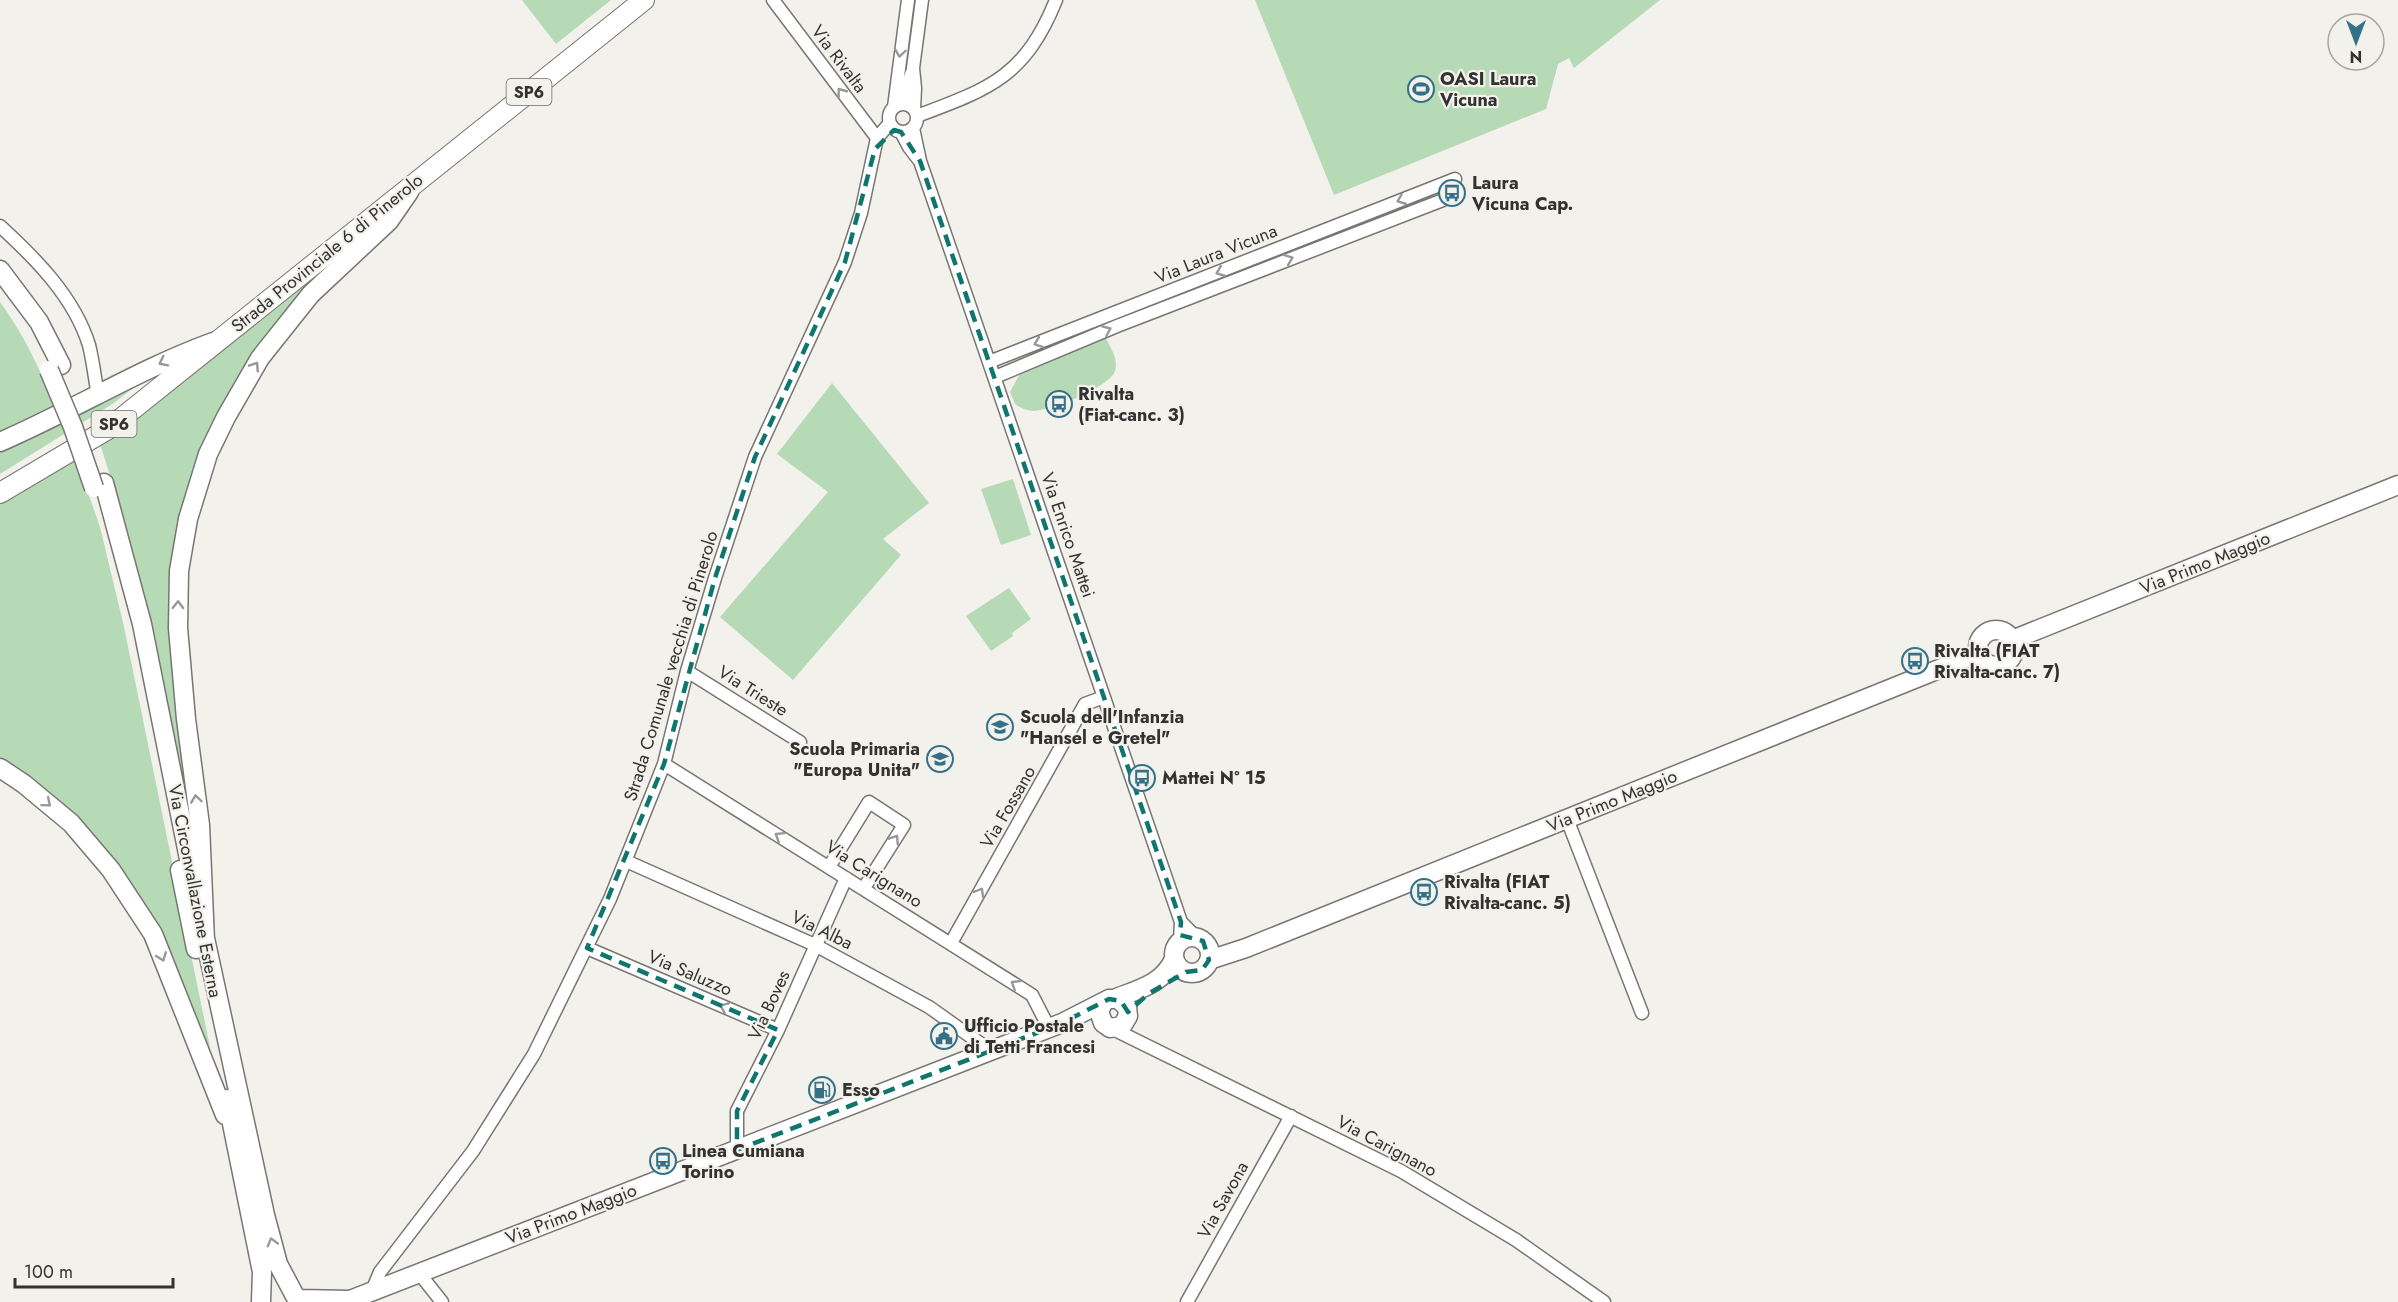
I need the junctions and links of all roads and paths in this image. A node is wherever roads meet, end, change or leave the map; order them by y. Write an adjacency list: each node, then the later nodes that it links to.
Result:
1 (772, 0): 10 (street, Via Rivalta, one-way to 1)
2 (908, 0): 7 (street, one-way to 7)
3 (922, 0): 6 (street)
4 (1056, 0): 8 (street)
5 (645, 1): 12 (main road, Strada Provinciale 6 di Pinerolo / SP6)
6 (914, 68): 7 (street); 8 (street)
7 (897, 106): 8 (street); 9 (street)
8 (915, 112): 9 (street)
9 (899, 129): 10 (street); 18 (street, Via Enrico Mattei)
10 (876, 143): 28 (street, Strada Comunale vecchia di Pinerolo)
11 (1455, 178): 18 (street, Via Laura Vicuna, one-way to 18)
12 (417, 180): 17 (main road, Strada Provinciale 6 di Pinerolo / SP6); 38 (main road, one-way to 12)
13 (1443, 200): 20 (street, Via Laura Vicuna, one-way to 13)
14 (0, 226): 21 (street)
15 (0, 270): 19 (main road)
16 (0, 286): 19 (main road)
17 (218, 340): 21 (main road, one-way to 21); 25 (main road, Strada Provinciale 6 di Pinerolo / SP6)
18 (989, 362): 20 (street, Via Enrico Mattei)
19 (55, 368): 24 (main road)
20 (995, 377): 29 (street, Via Enrico Mattei)
21 (98, 396): 22 (main road)
22 (0, 442)
23 (2398, 485): 26 (main road, Via Primo Maggio)
24 (99, 486): 38 (main road, Via Circonvallazione Esterna); 52 (main road, Via Circonvallazione Esterna)
25 (0, 493)
26 (2012, 640): 27 (main road); 27 (main road)
27 (1979, 653): 33 (main road, Via Primo Maggio)
28 (687, 671): 30 (street, Via Trieste); 31 (street, Strada Comunale vecchia di Pinerolo)
29 (1104, 697): 39 (street, Via Fossano, one-way to 29); 42 (street, Via Enrico Mattei)
30 (800, 742)
31 (664, 764): 34 (street, Strada Comunale vecchia di Pinerolo); 35 (street, Via Carignano, one-way to 31)
32 (0, 768): 52 (main road, one-way to 52)
33 (1567, 819): 42 (main road, Via Primo Maggio); 45 (street)
34 (626, 861): 40 (street, Via Alba); 41 (street, Strada Comunale vecchia di Pinerolo)
35 (829, 867): 36 (street, Via Carignano); 37 (street, one-way to 35)
36 (846, 878): 37 (street, Via Carignano); 40 (street, Via Boves)
37 (864, 888): 39 (street, Via Carignano)
38 (205, 941): 52 (main road, Via Circonvallazione Esterna)
39 (951, 943): 47 (street, Via Carignano, one-way to 39)
40 (815, 945): 48 (street, Via Boves); 50 (street, Via Alba)
41 (587, 948): 48 (street, Via Saluzzo, one-way to 41); 55 (street, Strada Comunale vecchia di Pinerolo)
42 (1192, 953): 43 (main road, Via Primo Maggio); 44 (main road, Via Primo Maggio)
43 (1109, 1000): 44 (main road); 46 (main road); 47 (main road, Via Primo Maggio)
44 (1128, 1012): 46 (main road); 49 (street)
45 (1641, 1013)
46 (1106, 1025): 47 (main road, Via Primo Maggio); 49 (street, Via Carignano)
47 (1056, 1026): 50 (main road, Via Primo Maggio)
48 (778, 1030): 53 (street, Via Boves)
49 (1141, 1042): 51 (street, Via Carignano)
50 (991, 1051): 53 (main road, Via Primo Maggio)
51 (1291, 1116): 60 (street, Via Savona); 61 (street, Via Carignano)
52 (240, 1132): 56 (main road, Via Circonvallazione Esterna, one-way to 52); 57 (main road, Via Circonvallazione Esterna)
53 (737, 1150): 54 (main road, Via Primo Maggio)
54 (419, 1273): 55 (main road, Via Primo Maggio); 59 (street)
55 (372, 1291): 58 (main road, Via Primo Maggio)
56 (300, 1299): 57 (main road, Via Primo Maggio); 58 (main road, Via Primo Maggio)
57 (260, 1301)
58 (347, 1301)
59 (442, 1302)
60 (1187, 1302)
61 (1604, 1302)

